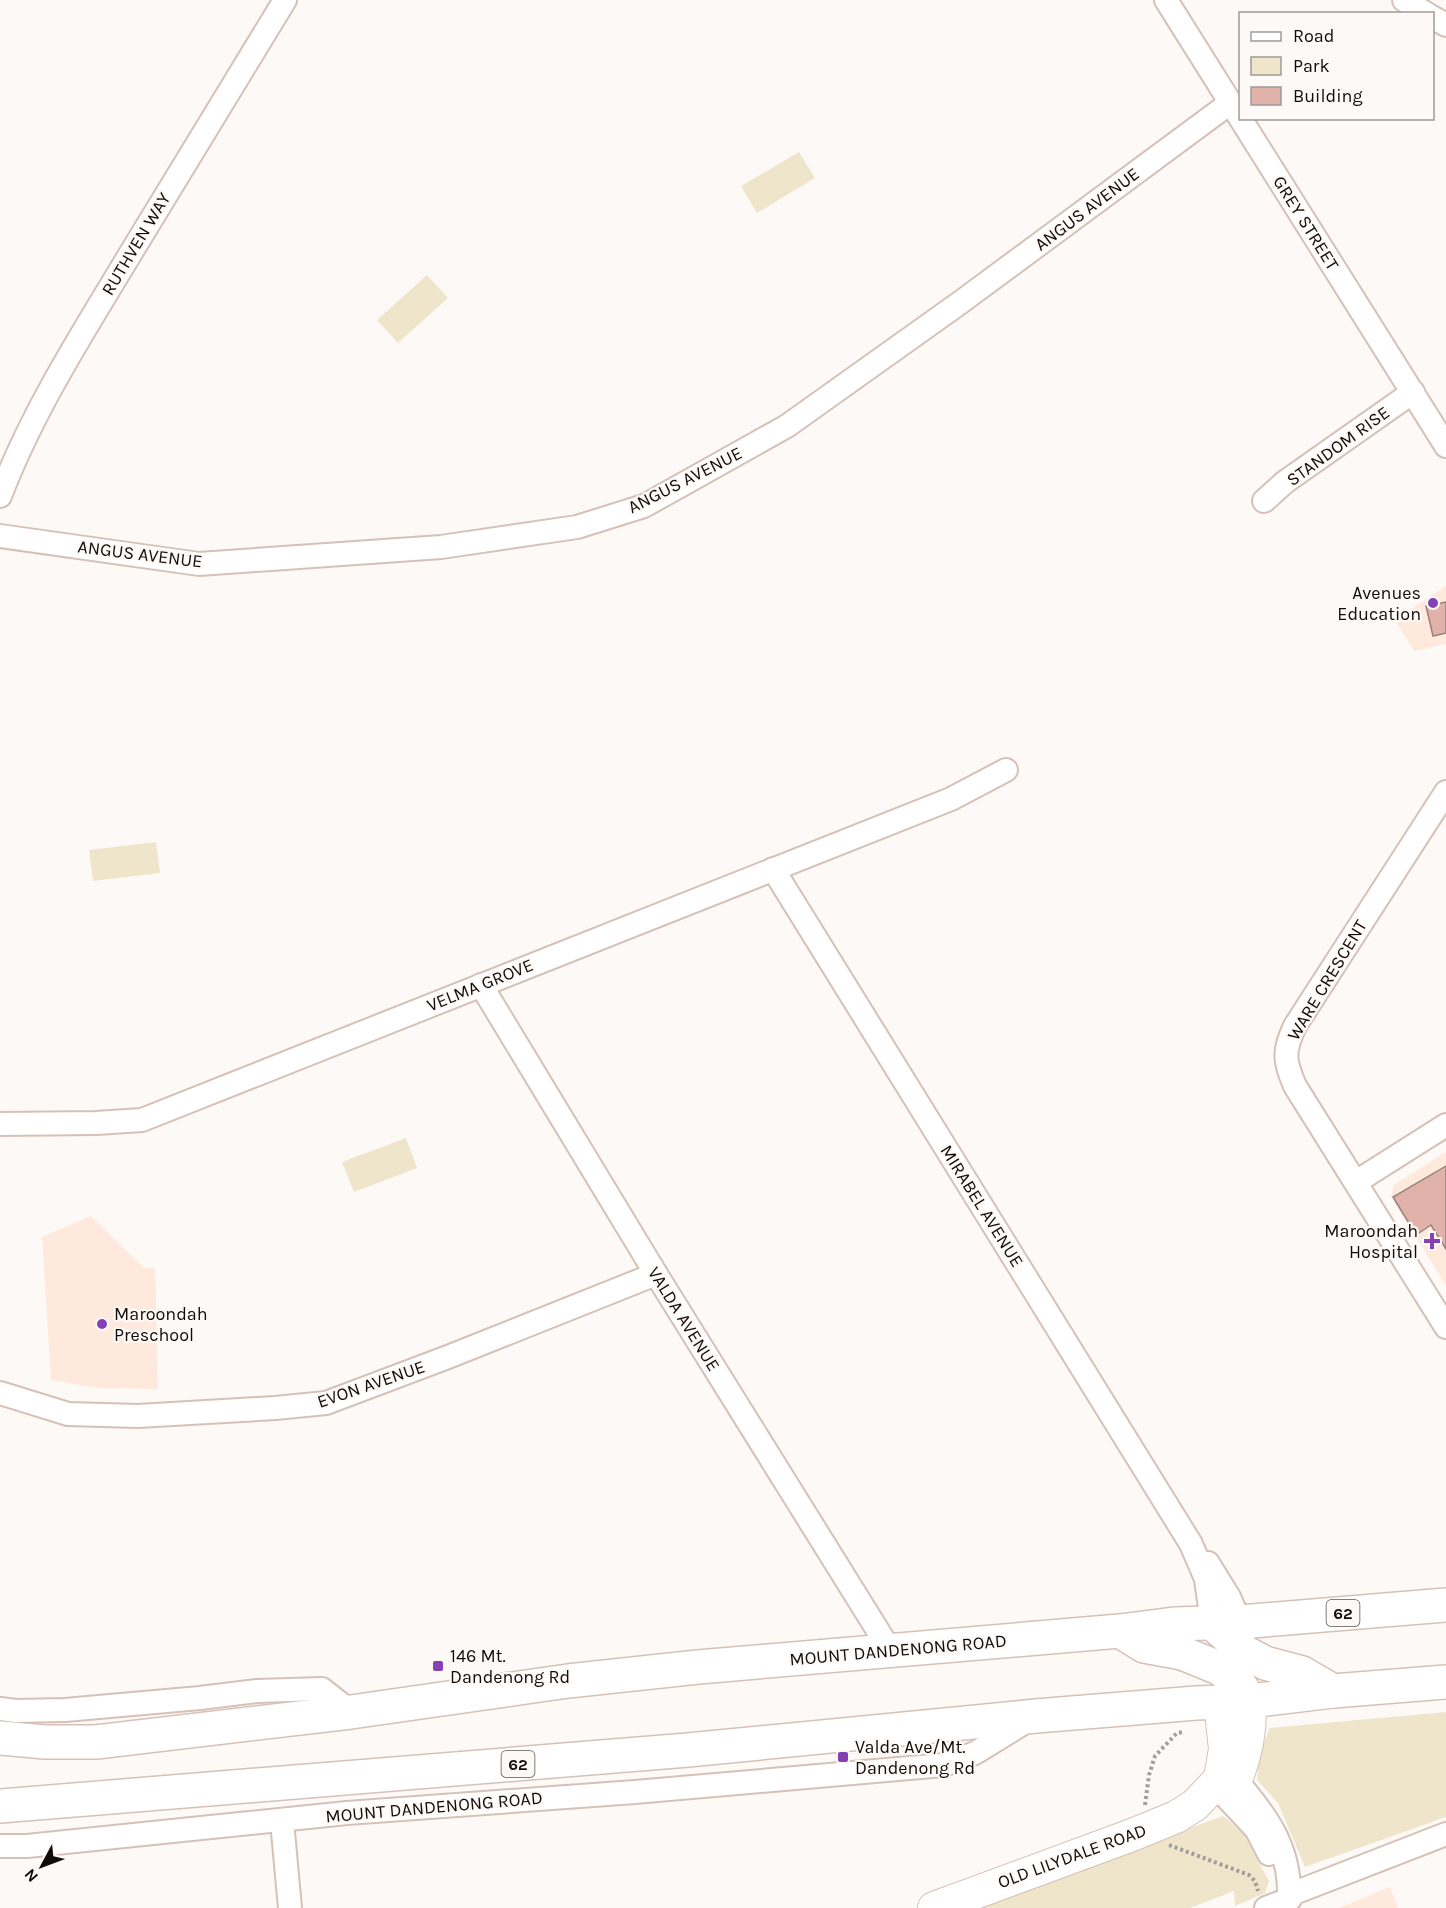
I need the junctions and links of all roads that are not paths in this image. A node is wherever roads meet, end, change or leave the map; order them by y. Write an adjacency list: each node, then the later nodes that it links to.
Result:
1 (285, 0): 10 (street, RUTHVEN WAY)
2 (1166, 0): 5 (street, GREY STREET)
3 (1404, 0): 4 (street)
4 (1424, 12)
5 (1230, 103): 6 (street, GREY STREET); 12 (street, ANGUS AVENUE)
6 (1239, 117)
7 (1241, 120): 8 (street, GREY STREET)
8 (1413, 392): 9 (street, GREY STREET); 11 (street, STANDOM RISE)
9 (1446, 446)
10 (0, 496)
11 (1264, 501)
12 (0, 536)
13 (1005, 770): 15 (street, VELMA GROVE)
14 (1446, 792): 19 (street, WARE CRESCENT)
15 (773, 869): 16 (street, VELMA GROVE); 25 (street, MIRABEL AVENUE)
16 (481, 986): 17 (street, VELMA GROVE); 20 (street, VALDA AVENUE)
17 (0, 1124)
18 (1446, 1125): 19 (street)
19 (1356, 1182): 21 (street, WARE CRESCENT)
20 (656, 1274): 22 (street, EVON AVENUE); 26 (street, VALDA AVENUE)
21 (1446, 1326)
22 (0, 1393)
23 (1446, 1605): 25 (main road, MOUNT DANDENONG ROAD / 62)
24 (1120, 1631): 25 (main road, MOUNT DANDENONG ROAD / 62); 25 (main road); 26 (main road, MOUNT DANDENONG ROAD / 62)
25 (1229, 1642): 28 (main road); 29 (main road)
26 (891, 1650): 31 (main road, MOUNT DANDENONG ROAD / 62)
27 (1446, 1682): 28 (main road, MOUNT DANDENONG ROAD / 62)
28 (1333, 1691): 29 (main road, MOUNT DANDENONG ROAD / 62)
29 (1235, 1702): 32 (main road, MOUNT DANDENONG ROAD / 62); 34 (street, OLD LILYDALE ROAD)
30 (0, 1709): 31 (street)
31 (351, 1712): 33 (main road, MOUNT DANDENONG ROAD / 62)
32 (1036, 1716): 35 (main road, MOUNT DANDENONG ROAD / 62); 36 (street, MOUNT DANDENONG ROAD)
33 (0, 1738)
34 (1228, 1786): 39 (street); 42 (street, OLD LILYDALE ROAD)
35 (0, 1806)
36 (282, 1821): 38 (street, MOUNT DANDENONG ROAD); 41 (street)
37 (1446, 1834): 39 (street)
38 (0, 1846)
39 (1291, 1901): 40 (street)
40 (1264, 1904)
41 (290, 1908)
42 (934, 1908)

